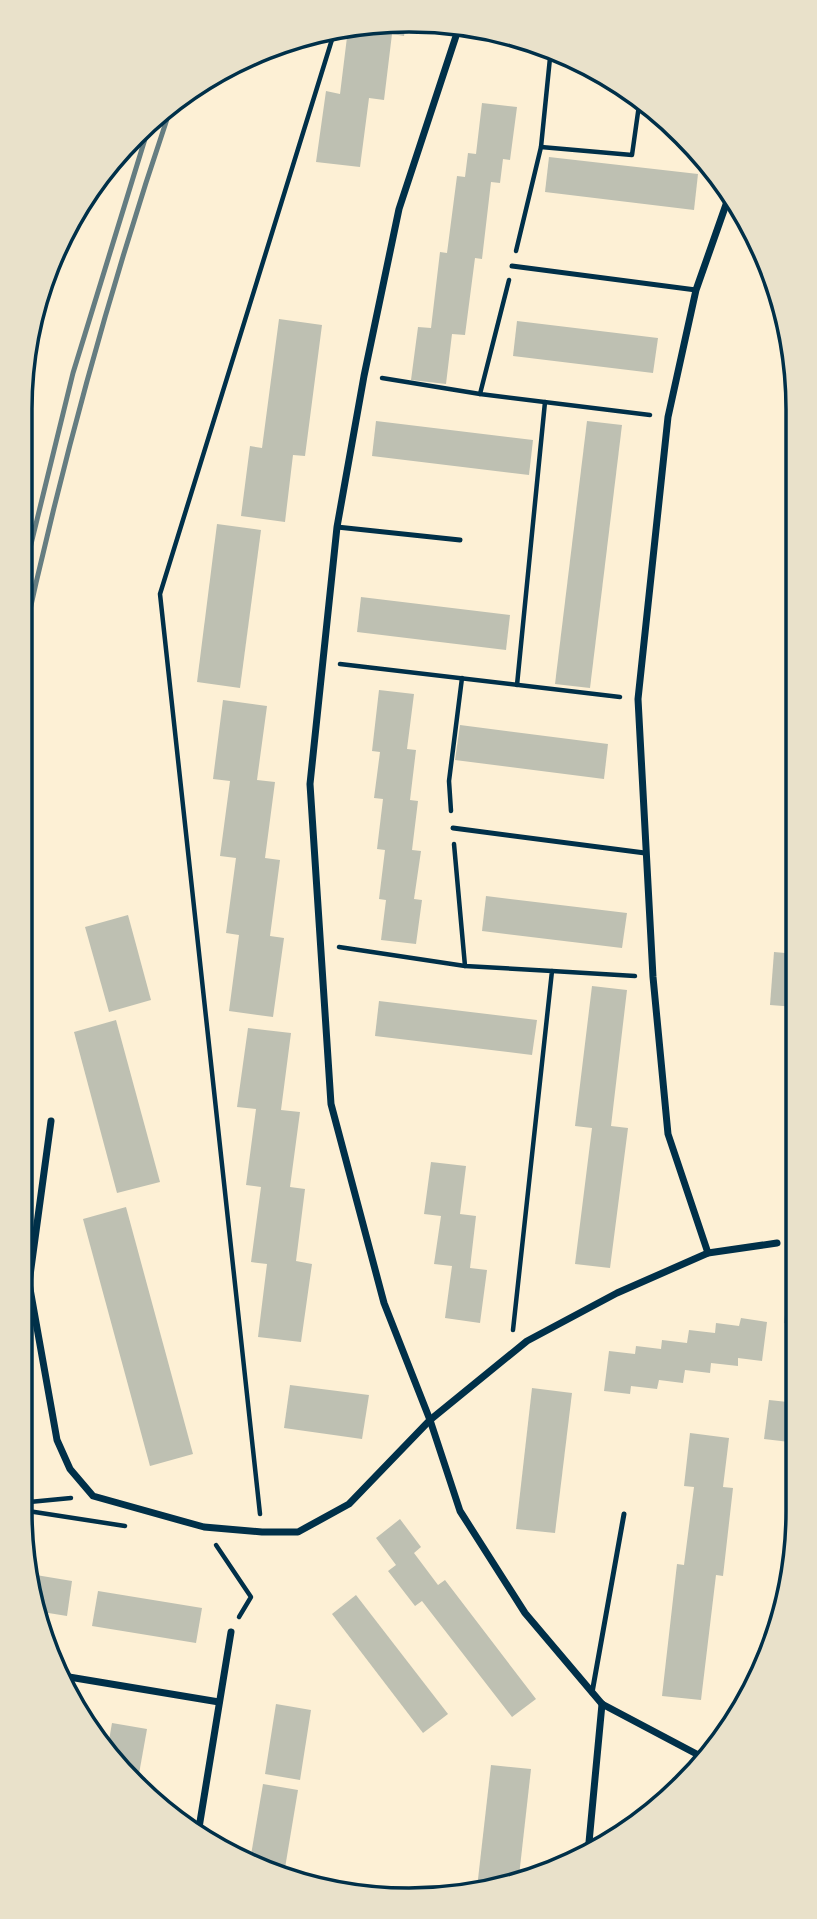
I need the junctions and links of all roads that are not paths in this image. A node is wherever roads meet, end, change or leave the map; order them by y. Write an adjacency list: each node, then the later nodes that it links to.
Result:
1 (456, 35): 5 (street)
2 (726, 205): 4 (street)
3 (512, 267): 4 (lane)
4 (696, 290): 8 (street)
5 (337, 527): 6 (lane); 14 (street)
6 (460, 540)
7 (453, 828): 8 (lane)
8 (645, 853): 11 (street)
9 (51, 1121): 12 (street)
10 (777, 1243): 11 (street)
11 (708, 1253): 14 (street)
12 (32, 1261)
13 (32, 1300): 14 (street)
14 (430, 1420): 18 (street)
15 (624, 1514): 18 (lane)
16 (231, 1632): 19 (street)
17 (70, 1677): 19 (street)
18 (592, 1693): 20 (street)
19 (219, 1702): 22 (street)
20 (602, 1704): 21 (street); 23 (street)
21 (696, 1754)
22 (200, 1824)
23 (589, 1841)

